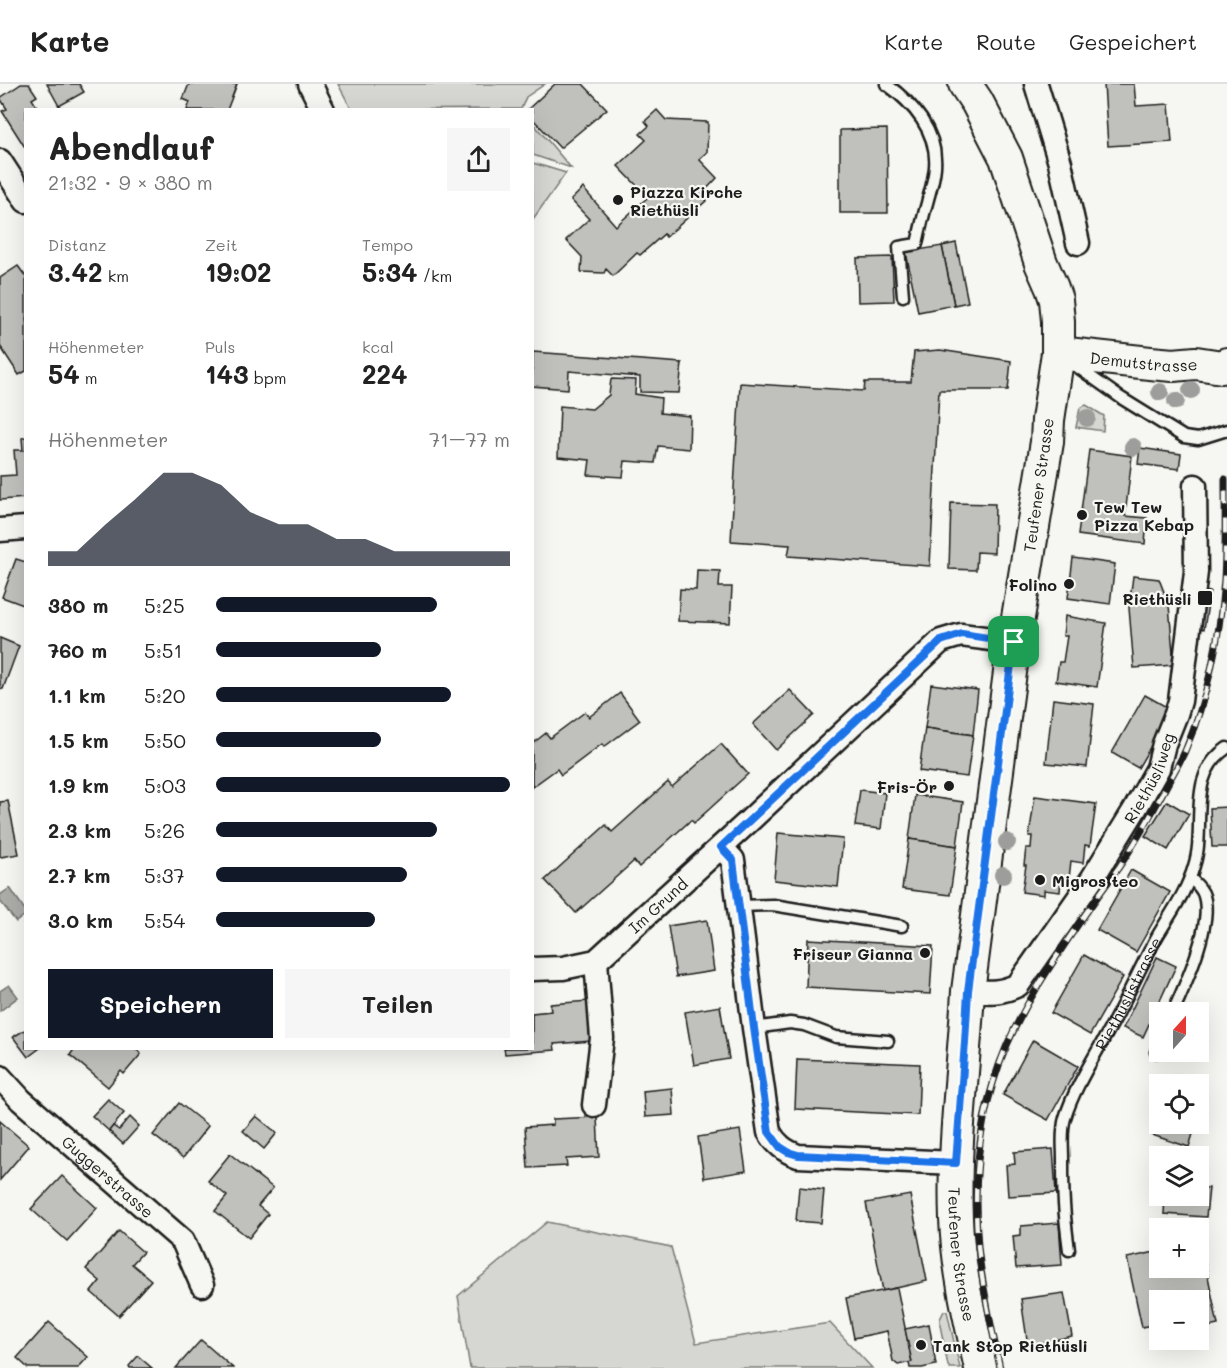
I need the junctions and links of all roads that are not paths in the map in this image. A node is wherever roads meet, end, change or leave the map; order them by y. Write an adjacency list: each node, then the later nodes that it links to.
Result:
1 (310, 84): 5 (street)
2 (886, 84): 9 (lane)
3 (965, 84): 10 (main road, Teufener Strasse)
4 (1036, 84): 8 (street)
5 (322, 108)
6 (0, 161): 7 (street)
7 (24, 198)
8 (1078, 243)
9 (903, 296)
10 (1058, 354): 11 (main road, Demutstrasse); 12 (lane); 16 (main road, Teufener Strasse)
11 (1226, 370)
12 (1227, 430)
13 (1195, 486): 24 (street, Riethüsliweg)
14 (24, 528): 15 (street)
15 (0, 530)
16 (1014, 642): 18 (street, Im Grund); 24 (main road, Teufener Strasse)
17 (1227, 748): 19 (lane, Riethüslistrasse)
18 (721, 847): 20 (street); 22 (street, Im Grund)
19 (1190, 878): 25 (lane); 31 (lane, Riethüslistrasse)
20 (739, 906): 21 (lane); 26 (street)
21 (902, 926)
22 (596, 961): 23 (street); 29 (street)
23 (534, 969)
24 (968, 991): 30 (main road, Teufener Strasse)
25 (1177, 1002)
26 (754, 1028): 27 (lane); 30 (street)
27 (888, 1041)
28 (0, 1077): 32 (street, Guggerstrasse)
29 (594, 1105)
30 (956, 1163): 33 (main road, Teufener Strasse)
31 (1069, 1250)
32 (202, 1284)
33 (981, 1368)

